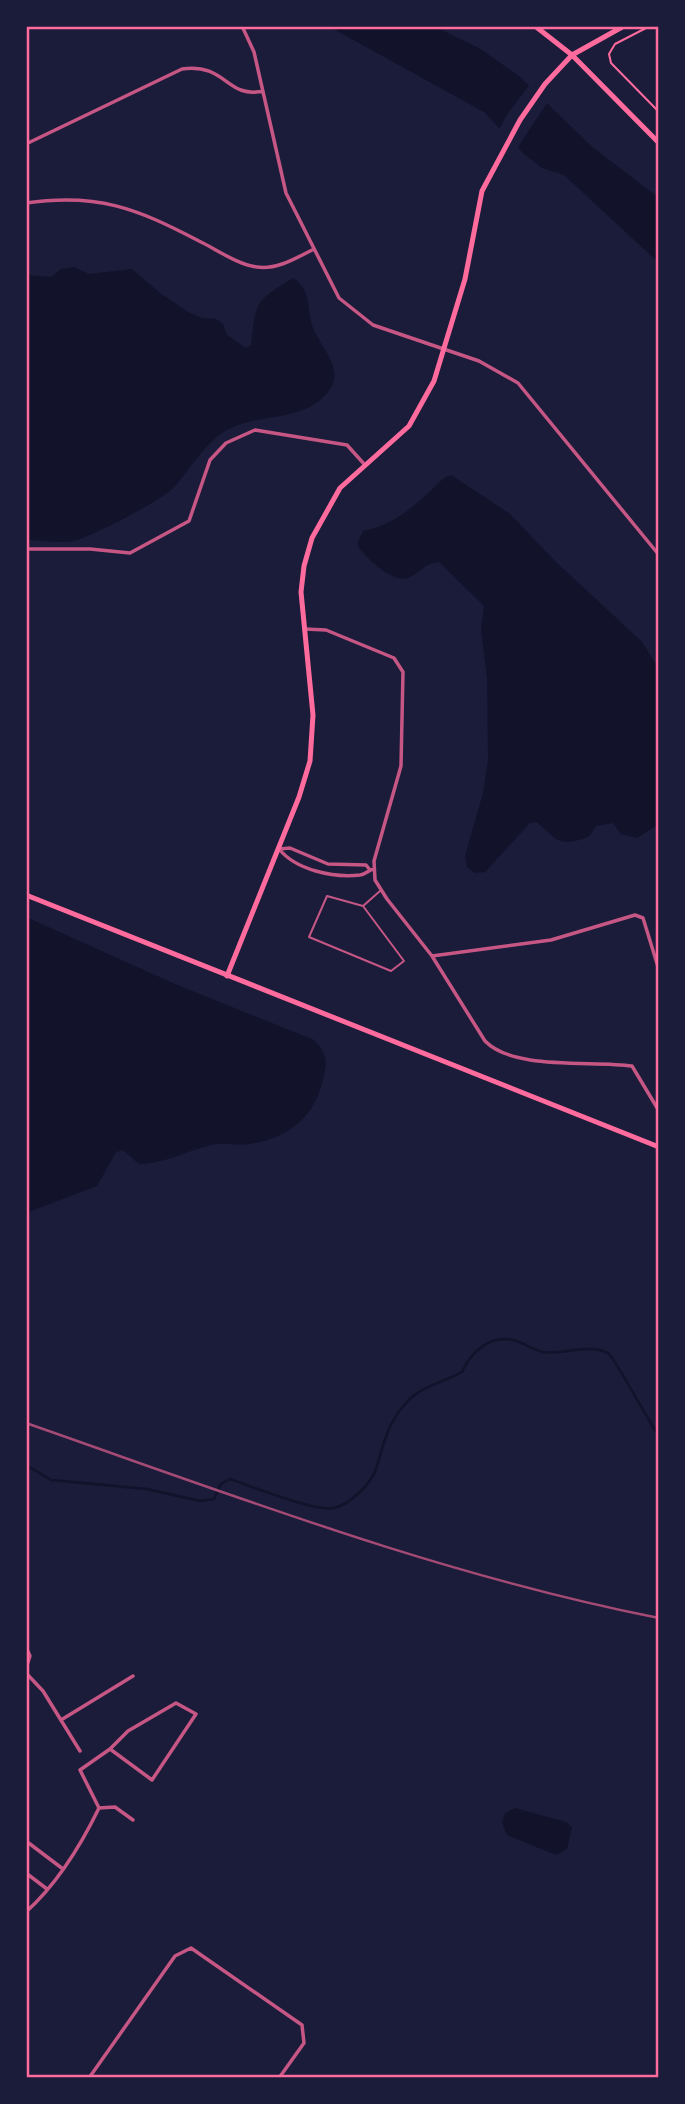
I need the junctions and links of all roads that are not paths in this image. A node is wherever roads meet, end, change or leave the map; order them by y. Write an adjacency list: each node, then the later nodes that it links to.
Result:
1 (242, 26): 5 (street)
2 (535, 26): 4 (main road)
3 (624, 26): 4 (main road)
4 (572, 55): 6 (main road); 10 (main road)
5 (263, 91): 7 (street); 9 (street)
6 (659, 143)
7 (26, 144)
8 (26, 203): 9 (street)
9 (312, 250): 10 (street)
10 (445, 349): 11 (main road); 13 (street)
11 (365, 465): 12 (street); 14 (main road)
12 (26, 549)
13 (659, 555)
14 (303, 629): 15 (main road); 16 (street)
15 (279, 849): 16 (street); 16 (street); 22 (main road)
16 (372, 869): 17 (street)
17 (381, 891): 19 (lane); 20 (street)
18 (26, 895): 22 (main road)
19 (363, 906): 19 (lane)
20 (432, 956): 21 (street); 23 (street)
21 (659, 970)
22 (228, 976): 24 (main road)
23 (659, 1111)
24 (659, 1147)
25 (26, 1647): 26 (street)
26 (26, 1671): 28 (street)
27 (132, 1676): 28 (street)
28 (61, 1720): 30 (street)
29 (110, 1749): 29 (street); 31 (street)
30 (80, 1751)
31 (99, 1808): 32 (street); 34 (street)
32 (134, 1820)
33 (26, 1841): 34 (street)
34 (63, 1869): 36 (street)
35 (26, 1873): 36 (street)
36 (47, 1889): 37 (street)
37 (26, 1912)
38 (89, 2078): 39 (street)
39 (279, 2078)

